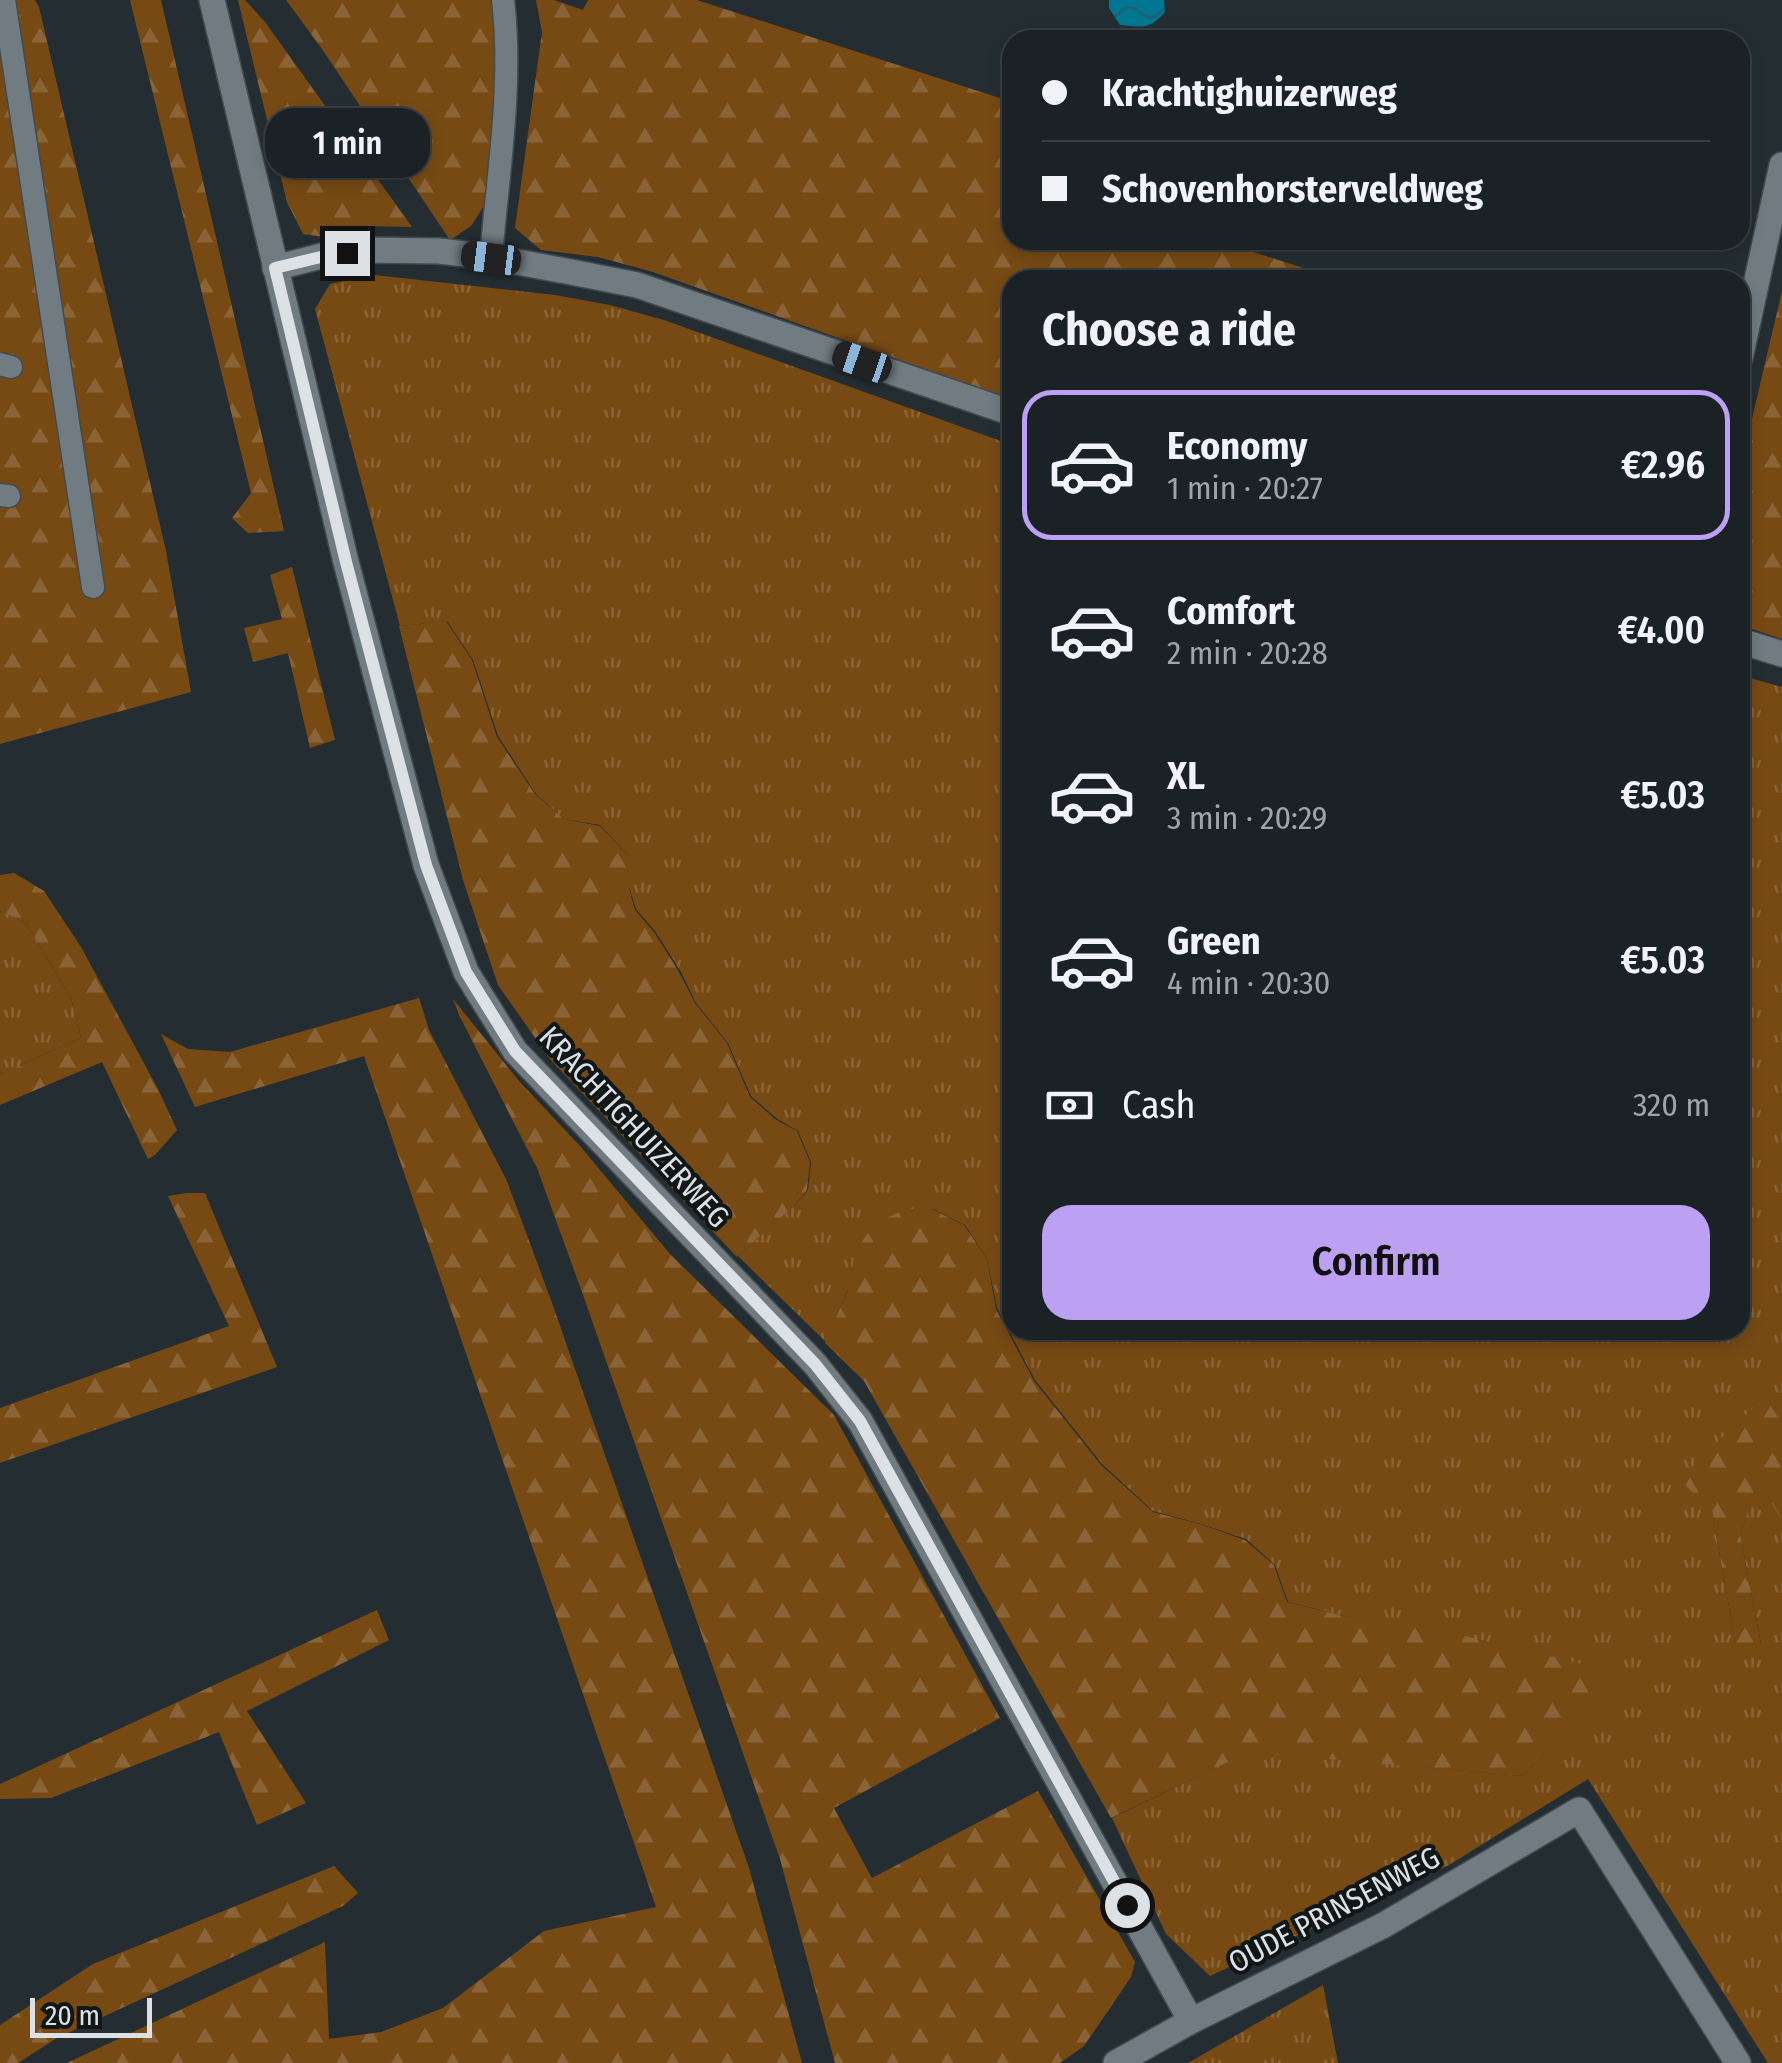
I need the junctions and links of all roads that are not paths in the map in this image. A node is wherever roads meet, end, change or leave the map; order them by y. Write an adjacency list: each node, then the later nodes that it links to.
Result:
1 (4, 0): 9 (lane)
2 (212, 0): 6 (street, KRACHTIGHUIZERWEG)
3 (503, 0): 5 (lane)
4 (1782, 166): 7 (street)
5 (491, 258): 6 (street); 8 (street)
6 (275, 268): 12 (street, KRACHTIGHUIZERWEG)
7 (1750, 312)
8 (1002, 410)
9 (93, 586)
10 (1750, 643): 11 (street)
11 (1782, 654)
12 (1191, 2021): 13 (street, OUDE PRINSENWEG); 14 (street, OUDE PRINSENWEG)
13 (1116, 2063)
14 (1738, 2063)

